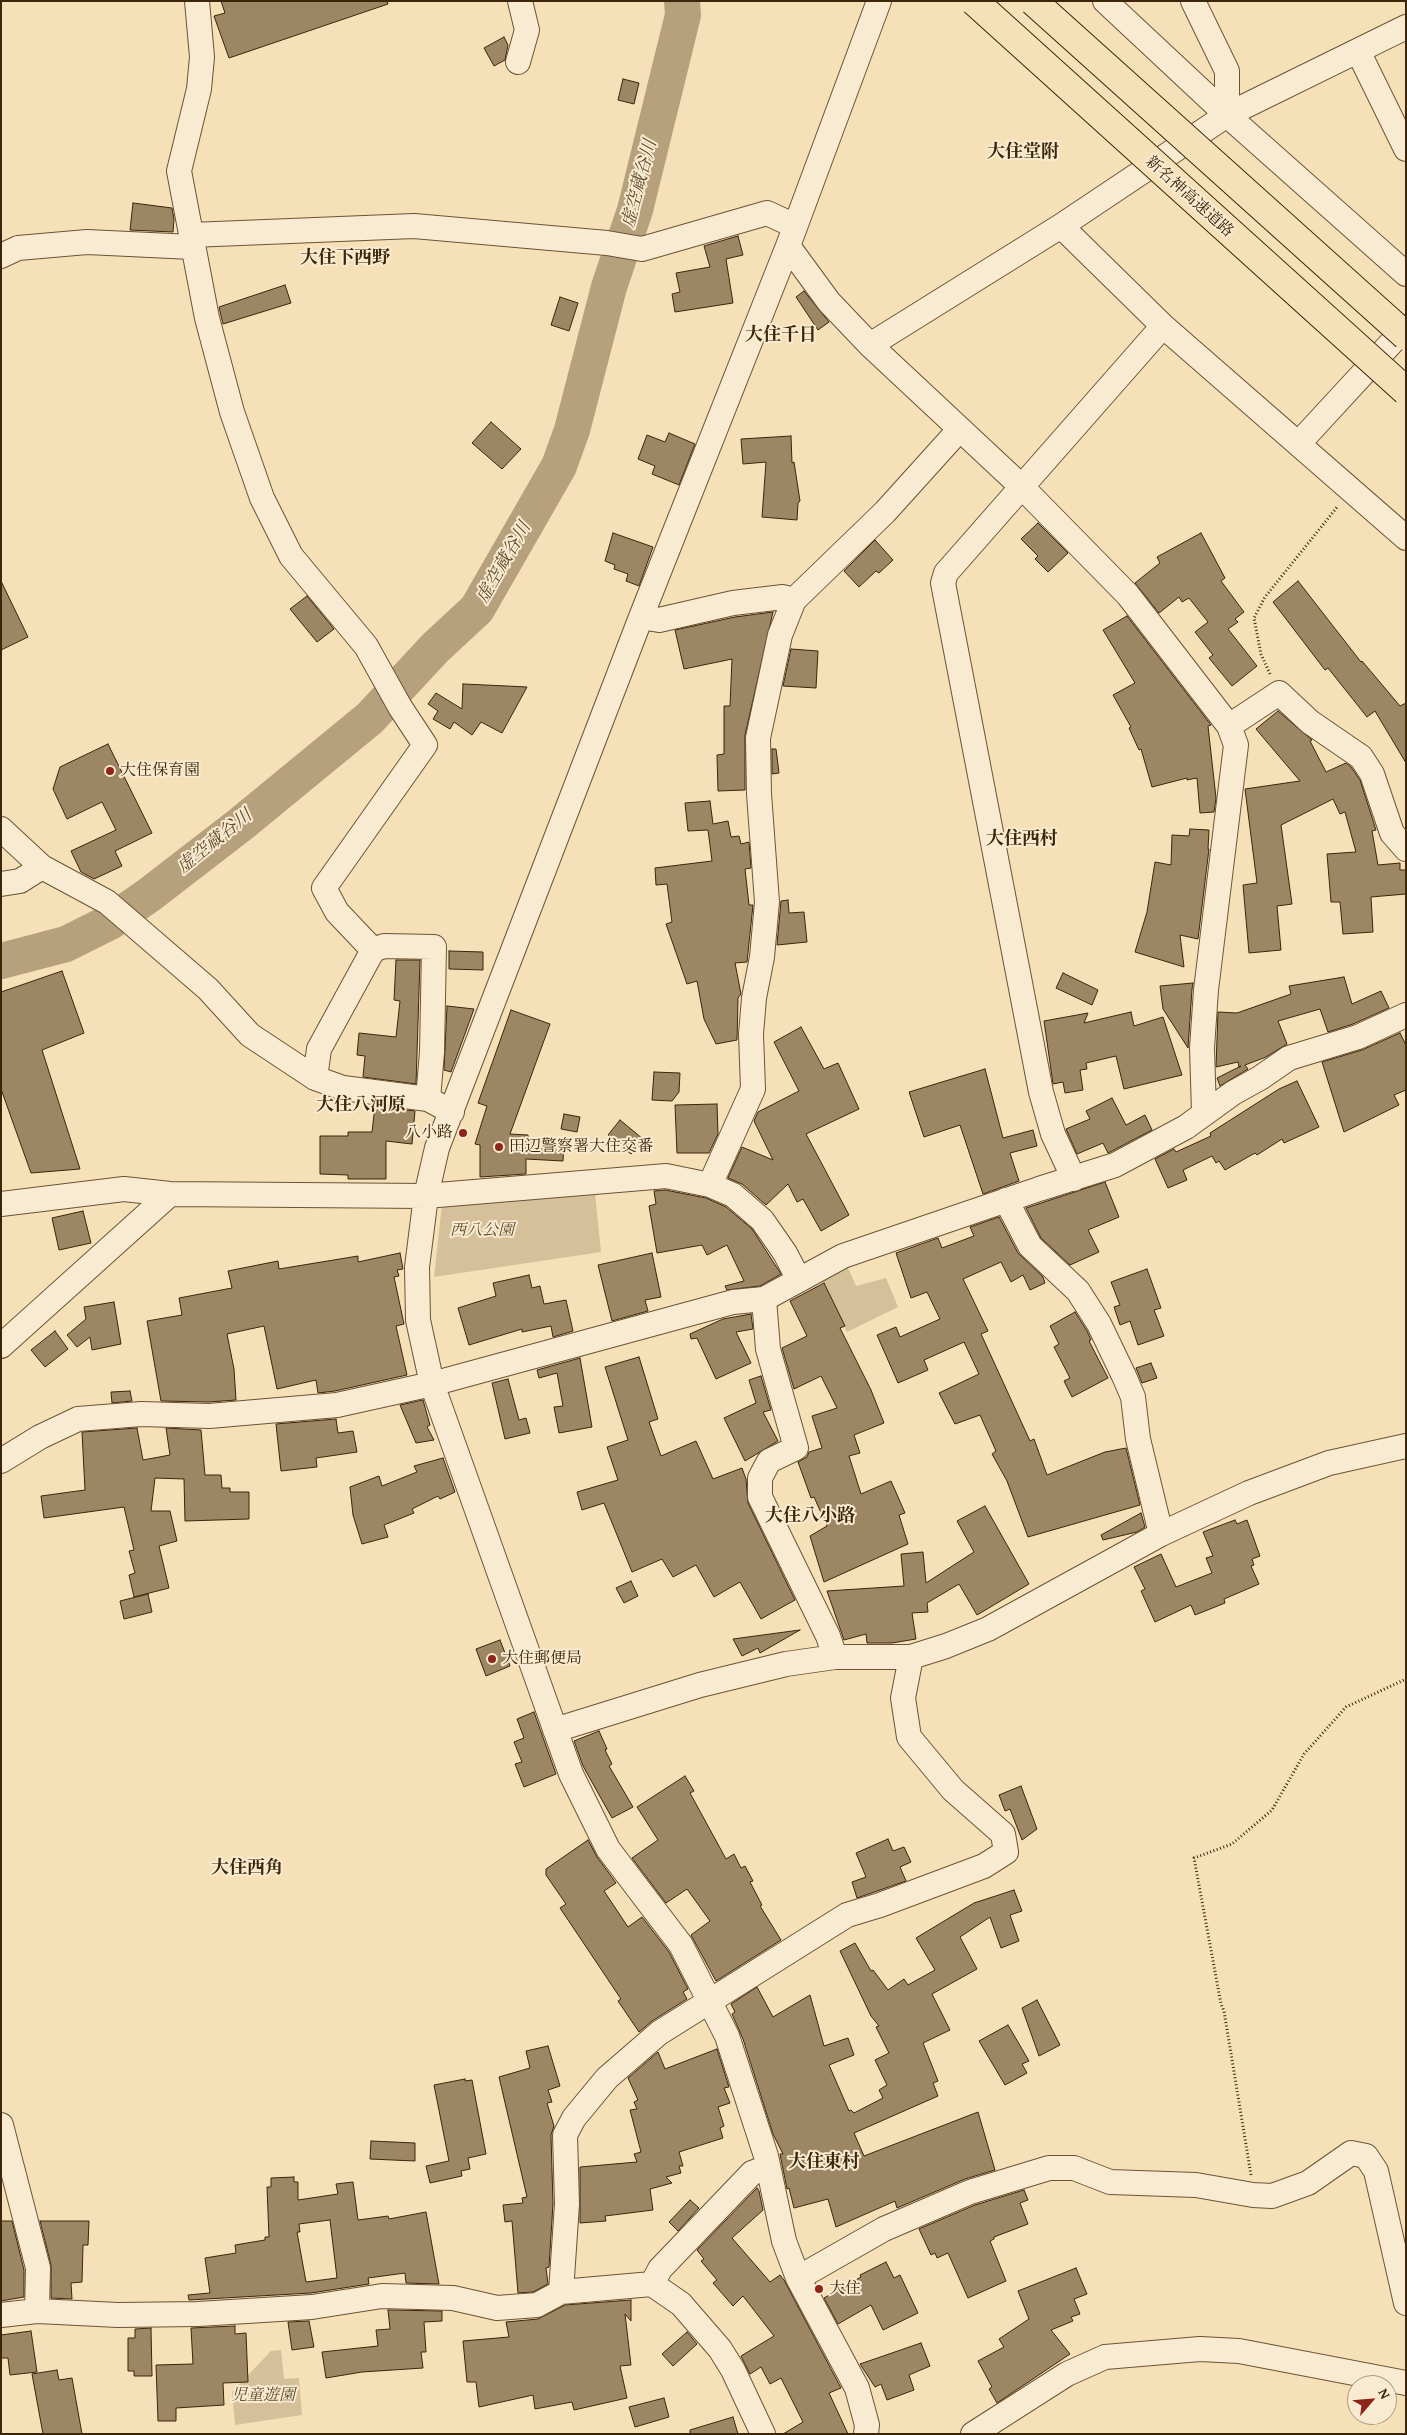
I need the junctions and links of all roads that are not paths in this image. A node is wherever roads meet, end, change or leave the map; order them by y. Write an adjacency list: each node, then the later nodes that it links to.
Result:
1 (197, 1): 15 (street)
2 (520, 1): 10 (street)
3 (879, 1): 14 (street)
4 (974, 1): 22 (highway, 新名神高速道路, bridge)
5 (1034, 1): 20 (highway, bridge)
6 (1105, 1): 11 (street)
7 (1193, 1): 11 (street)
8 (1406, 27): 9 (street)
9 (1358, 51): 11 (street); 12 (street)
10 (518, 62)
11 (1226, 115): 13 (street); 17 (street)
12 (1406, 149)
13 (1061, 226): 18 (street); 21 (street)
14 (792, 236): 15 (street); 21 (street); 28 (street)
15 (192, 241): 16 (street); 34 (street)
16 (1, 256)
17 (1406, 274)
18 (1163, 326): 24 (street); 25 (street)
19 (1406, 326): 24 (street)
20 (1406, 336)
21 (870, 344): 23 (street)
22 (1406, 391)
23 (959, 430): 25 (street); 27 (street)
24 (1299, 443): 26 (street)
25 (1022, 487): 29 (street); 40 (street)
26 (1406, 538)
27 (794, 600): 28 (street); 41 (street)
28 (642, 617): 38 (street)
29 (1229, 726): 31 (street); 39 (street)
30 (1, 829): 32 (street)
31 (1406, 849)
32 (42, 867): 33 (street); 36 (street)
33 (1, 884)
34 (373, 950): 36 (street); 37 (street)
35 (1406, 1015): 39 (street)
36 (315, 1078): 37 (street)
37 (428, 1099): 38 (street)
38 (452, 1112): 43 (street)
39 (1204, 1112): 40 (street)
40 (1074, 1178): 44 (street)
41 (710, 1185): 43 (street); 46 (street)
42 (170, 1194): 43 (street); 45 (street); 48 (street)
43 (426, 1196): 49 (street)
44 (1006, 1200): 46 (street); 52 (street)
45 (1, 1204)
46 (799, 1280): 47 (street)
47 (764, 1299): 49 (street); 53 (street)
48 (1, 1346)
49 (432, 1384): 51 (street); 55 (street)
50 (1406, 1446): 52 (street)
51 (1, 1461)
52 (1161, 1534): 54 (street)
53 (835, 1657): 54 (street); 55 (street)
54 (911, 1657): 56 (street)
55 (555, 1730): 56 (street)
56 (710, 2000): 58 (street); 61 (street)
57 (1, 2125): 63 (street)
58 (768, 2167): 59 (street); 60 (street)
59 (798, 2278): 62 (street); 67 (street)
60 (652, 2284): 61 (street); 66 (street)
61 (561, 2292): 63 (street)
62 (1406, 2303)
63 (37, 2311): 64 (street)
64 (1, 2315)
65 (1406, 2383): 68 (street)
66 (763, 2434)
67 (866, 2434)
68 (973, 2434)

